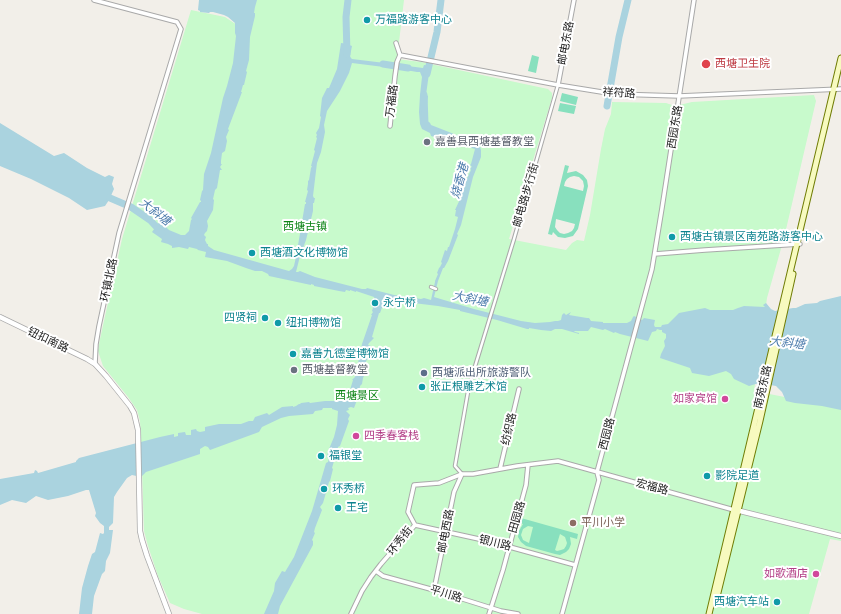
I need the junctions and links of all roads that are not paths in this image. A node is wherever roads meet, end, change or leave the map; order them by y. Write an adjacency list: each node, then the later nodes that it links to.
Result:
1 (94, 0): 17 (street, 环镇北路)
2 (574, 0): 8 (street, 邮电东路)
3 (694, 0): 10 (street, 西园东路)
4 (396, 43): 5 (street)
5 (400, 55): 8 (street, 祥符路); 11 (street, 万福路)
6 (841, 58): 9 (main road)
7 (841, 71): 9 (main road)
8 (558, 85): 10 (street, 祥符路); 22 (street, 邮电路步行街)
9 (837, 89): 10 (street, 祥符路); 12 (main road, 南苑东路)
10 (679, 96): 13 (street, 西园东路)
11 (390, 126)
12 (799, 244): 13 (street); 23 (main road, 南苑东路)
13 (655, 254): 21 (street, 西园路)
14 (431, 287): 15 (street)
15 (436, 289)
16 (0, 318): 17 (street, 钮扣南路)
17 (95, 364): 32 (street)
18 (519, 389): 20 (street, 纺织路)
19 (528, 465): 20 (street, 宏福路); 21 (street, 宏福路); 27 (street, 田园路)
20 (500, 469): 22 (street, 宏福路)
21 (597, 472): 23 (street, 宏福路); 28 (street, 西园路)
22 (462, 474): 24 (street, 环秀街); 25 (street, 邮电西路)
23 (736, 510): 26 (street, 宏福路); 37 (main road, 南苑东路); 38 (main road, 南苑东路)
24 (414, 525): 25 (street, 银川路); 29 (street, 环秀街)
25 (446, 531): 27 (street, 银川路); 30 (street, 邮电西路)
26 (841, 536)
27 (509, 547): 28 (street, 银川路); 31 (street, 田园路)
28 (575, 565): 36 (street, 西园路)
29 (376, 571): 30 (street, 平川路); 33 (street, 环秀街)
30 (434, 590): 31 (street, 平川路)
31 (491, 608): 34 (street, 田园路); 35 (street, 平川路)
32 (169, 614)
33 (351, 614)
34 (489, 614)
35 (518, 614)
36 (562, 614)
37 (709, 614)
38 (713, 614)

